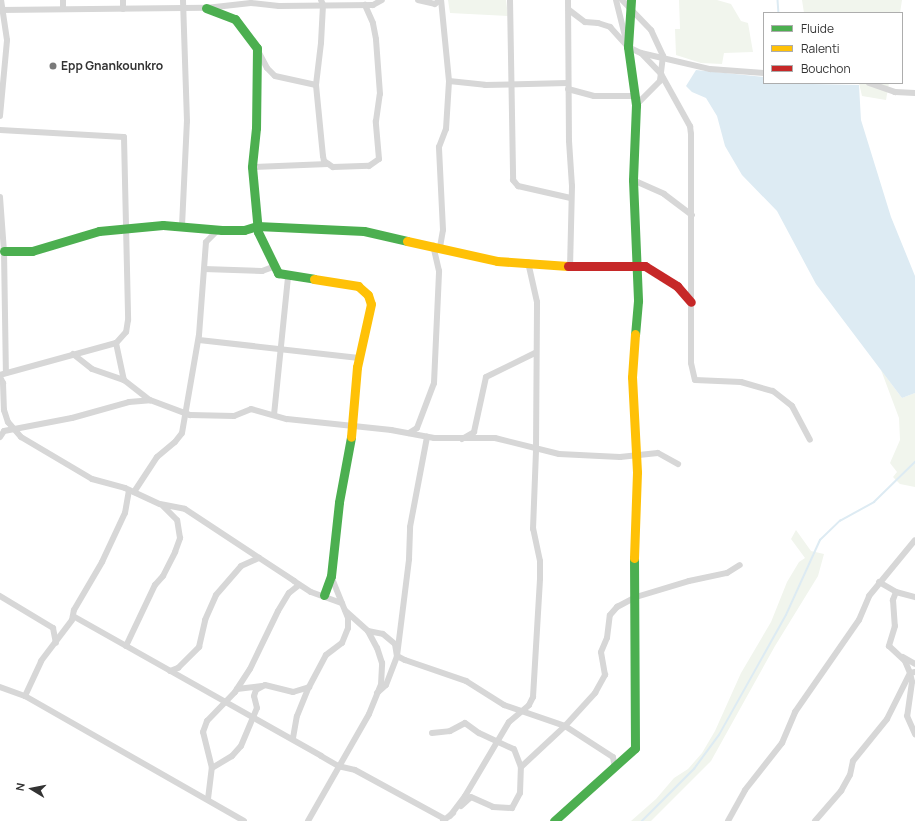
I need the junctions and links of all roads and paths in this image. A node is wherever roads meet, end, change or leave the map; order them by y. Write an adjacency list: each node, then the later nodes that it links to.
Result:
1 (1, 0): 23 (street)
2 (62, 0): 22 (street)
3 (123, 0): 19 (street)
4 (183, 0): 20 (street)
5 (303, 0): 18 (street)
6 (382, 0): 14 (street)
7 (418, 0): 8 (street)
8 (441, 0): 32 (street)
9 (510, 0): 35 (street)
10 (568, 0): 24 (street)
11 (616, 0): 25 (street)
12 (622, 0): 16 (street)
13 (251, 2): 18 (street); 21 (street)
14 (373, 2): 17 (street)
15 (322, 3): 17 (street); 18 (street); 34 (street)
16 (631, 4): 25 (street); 28 (street)
17 (365, 5): 41 (street)
18 (299, 6)
19 (123, 8): 20 (street); 22 (street)
20 (184, 8): 21 (street); 48 (street)
21 (206, 8): 26 (street)
22 (63, 9): 23 (street)
23 (1, 10): 29 (street)
24 (569, 10): 25 (street); 36 (street)
25 (628, 47): 27 (street); 38 (street)
26 (256, 48): 34 (street); 42 (street)
27 (641, 53): 28 (street); 31 (street)
28 (662, 56): 30 (street); 31 (street)
29 (2, 70): 39 (street)
30 (763, 72)
31 (661, 74): 38 (street); 47 (street)
32 (450, 81): 35 (street); 52 (street)
33 (872, 84): 37 (street)
34 (316, 85): 41 (street)
35 (511, 85): 36 (street); 45 (street)
36 (568, 86): 38 (street); 45 (street)
37 (915, 93)
38 (635, 101): 43 (street)
39 (0, 116)
40 (0, 130): 50 (street)
41 (328, 164): 42 (street)
42 (252, 167): 49 (street)
43 (633, 180): 47 (street); 55 (street)
44 (0, 197): 46 (street)
45 (571, 198): 57 (street)
46 (0, 201): 53 (street)
47 (692, 215): 60 (street)
48 (182, 226): 50 (street); 51 (street)
49 (257, 226): 51 (street); 52 (street); 56 (street)
50 (127, 230): 53 (street); 62 (street)
51 (218, 230): 58 (street)
52 (437, 247): 54 (street); 74 (street)
53 (4, 251): 67 (street)
54 (528, 262): 57 (street); 64 (street)
55 (636, 266): 57 (street); 60 (street); 80 (street)
56 (273, 267): 58 (street); 59 (street)
57 (570, 267)
58 (204, 269): 61 (street)
59 (288, 276): 63 (street); 66 (street)
60 (691, 302): 78 (street)
61 (199, 340): 63 (street); 70 (street)
62 (116, 343): 65 (street); 68 (street)
63 (280, 349): 66 (street); 71 (street)
64 (535, 353): 77 (street); 79 (street)
65 (73, 354): 67 (street); 68 (street)
66 (359, 358): 72 (street)
67 (2, 375): 73 (street)
68 (124, 380): 69 (street)
69 (150, 400): 70 (street); 73 (street)
70 (186, 414): 71 (street); 82 (street)
71 (274, 415): 72 (street)
72 (352, 427): 74 (street); 87 (street)
73 (13, 429): 75 (street); 82 (street)
74 (409, 433): 76 (street)
75 (0, 436)
76 (427, 437): 77 (street); 102 (street)
77 (461, 440): 79 (street)
78 (810, 440)
79 (536, 450): 80 (street); 113 (street)
80 (635, 454): 81 (street); 93 (street)
81 (678, 464)
82 (132, 491): 83 (street); 97 (street)
83 (160, 504): 85 (street); 100 (street)
84 (915, 540): 88 (street)
85 (259, 558): 89 (street); 104 (street)
86 (740, 565): 93 (street)
87 (331, 576): 91 (street); 95 (street)
88 (880, 582): 90 (street); 129 (street)
89 (299, 585): 91 (street); 109 (street)
90 (896, 592): 94 (street); 101 (street)
91 (324, 595): 95 (street)
92 (0, 596): 99 (street)
93 (636, 596): 115 (street); 123 (street)
94 (915, 597)
95 (342, 603): 96 (street)
96 (346, 611): 98 (street); 108 (street)
97 (73, 616): 99 (street); 100 (street)
98 (368, 631): 102 (street); 110 (street)
99 (56, 643): 111 (street)
100 (126, 646): 104 (street)
101 (900, 655): 103 (street); 105 (street)
102 (397, 656): 110 (street); 113 (street)
103 (915, 664)
104 (170, 671): 112 (street)
105 (913, 673): 117 (street); 130 (street)
106 (264, 686): 108 (street); 109 (street); 114 (street)
107 (0, 687): 111 (street)
108 (309, 687): 118 (street)
109 (237, 689): 112 (street)
110 (377, 693): 120 (street)
111 (25, 696): 124 (street)
112 (225, 702): 114 (street); 122 (street)
113 (522, 711): 115 (street); 119 (street)
114 (253, 718): 118 (street); 122 (street)
115 (565, 726): 121 (street); 123 (street)
116 (432, 733): 119 (street)
117 (915, 734)
118 (293, 738): 120 (street)
119 (497, 741): 121 (street); 125 (street)
120 (338, 766): 125 (street); 127 (street)
121 (521, 767): 125 (street)
122 (212, 768): 124 (street)
123 (615, 768): 128 (street)
124 (208, 799): 126 (street)
125 (446, 819)
126 (244, 821)
127 (308, 821)
128 (554, 821)
129 (728, 821)
130 (815, 821)

